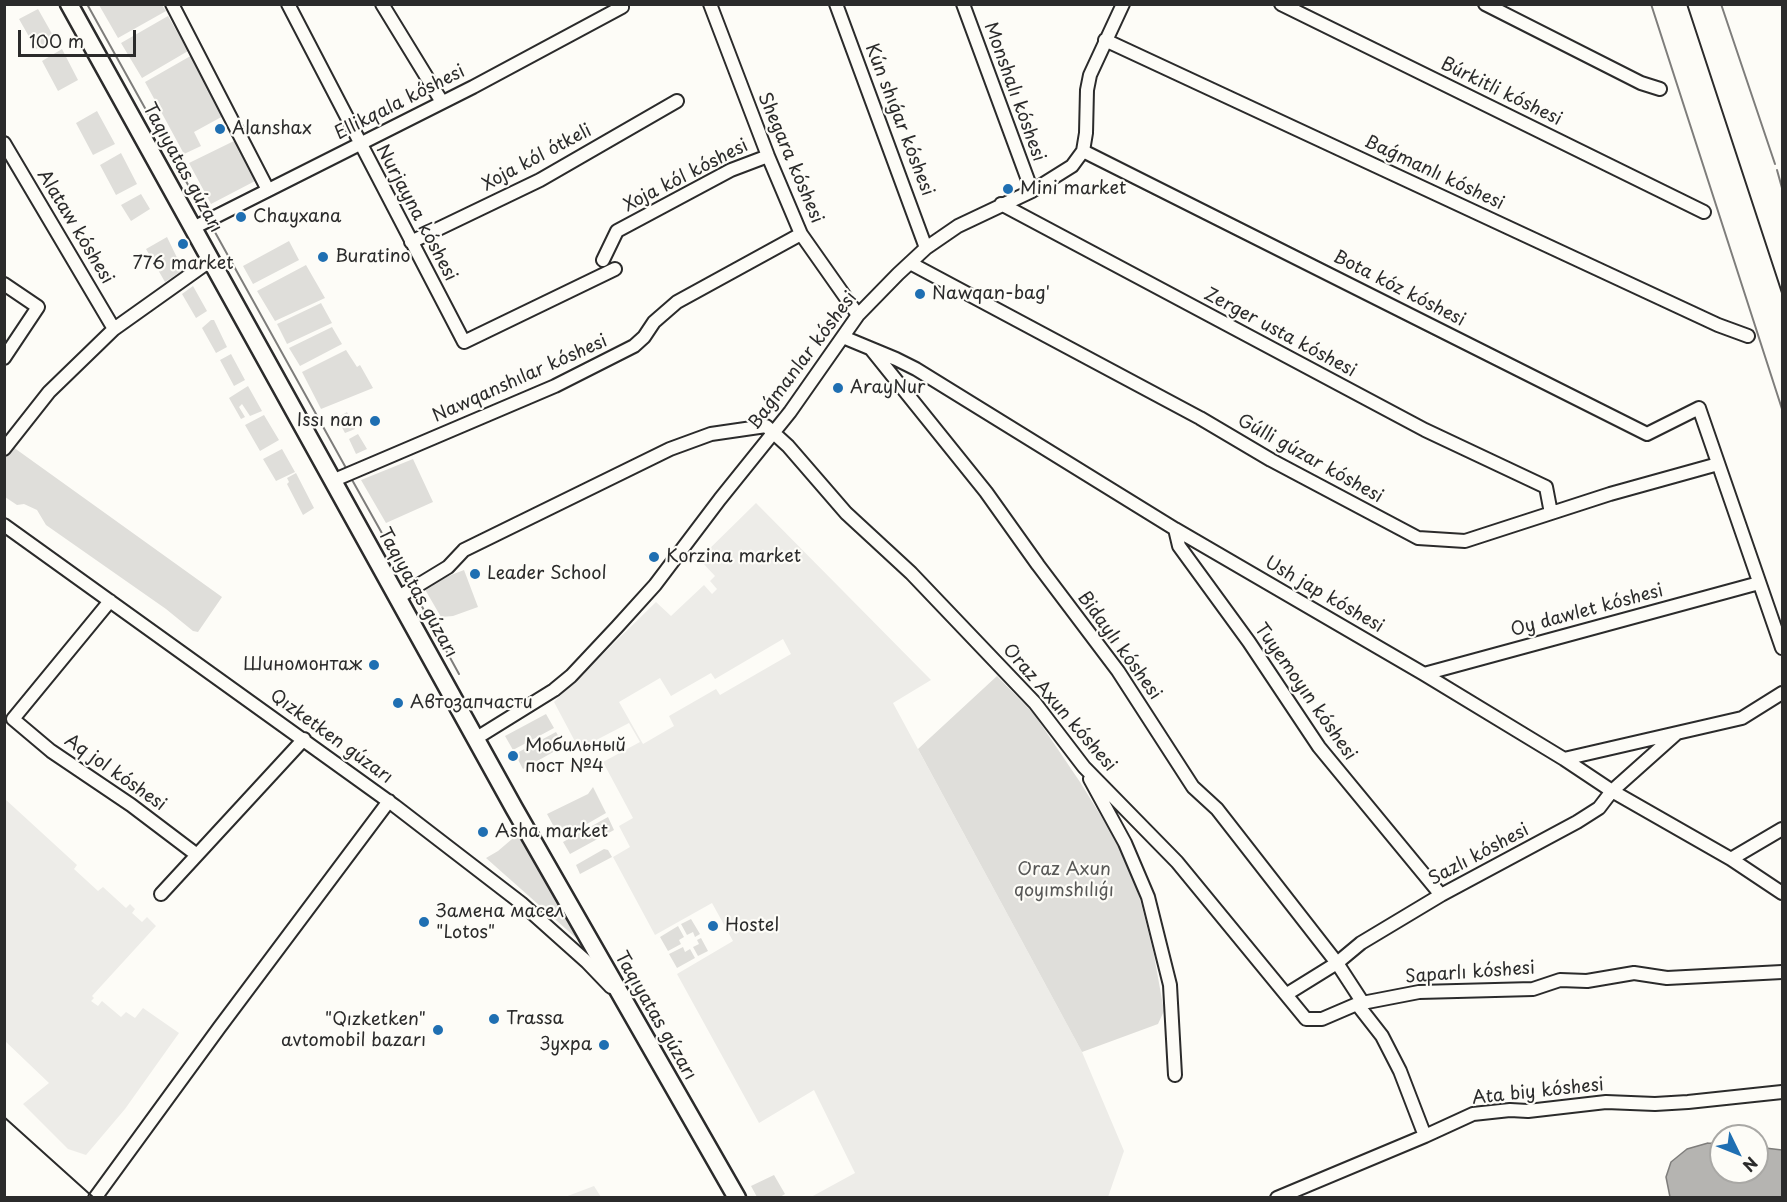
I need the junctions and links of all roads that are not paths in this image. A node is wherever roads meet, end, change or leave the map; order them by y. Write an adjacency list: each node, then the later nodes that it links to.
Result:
1 (69, 4): 24 (highway, Taqıyatas gúzarı)
2 (172, 4): 20 (street)
3 (288, 4): 17 (street, Nurjayna kóshesi)
4 (382, 4): 14 (street)
5 (710, 4): 19 (street, Shegara kóshesi)
6 (836, 4): 27 (street, Kún shıǵar kóshesi)
7 (963, 4): 21 (street, Monshalı kóshesi)
8 (1123, 4): 12 (street)
9 (1281, 4): 23 (street, Búrkitli kóshesi)
10 (1485, 4): 13 (street)
11 (621, 6): 14 (street, Ellikqala kóshesi)
12 (1105, 40): 18 (street); 35 (street, Baǵmanlı kóshesi)
13 (1660, 89)
14 (442, 102): 17 (street, Ellikqala kóshesi)
15 (677, 102): 26 (street, Xoja kól ótkeli)
16 (4, 143): 34 (street, Alataw kóshesi)
17 (359, 143): 20 (street, Ellikqala kóshesi); 26 (street, Nurjayna kóshesi)
18 (1083, 151): 21 (street, Baǵmanlar kóshesi); 41 (street, Bota kóz kóshesi)
19 (768, 156): 25 (street, Shegara kóshesi); 29 (street, Xoja kól kóshesi)
20 (268, 190): 24 (street, Ellikqala kóshesi)
21 (1032, 191): 22 (street, Baǵmanlar kóshesi)
22 (1001, 204): 27 (street, Baǵmanlar kóshesi); 43 (street, Zerger usta kóshesi)
23 (1704, 213)
24 (193, 228): 28 (highway, Taqıyatas gúzarı)
25 (801, 234): 33 (street, Shegara kóshesi); 42 (street, Nawqanshılar kóshesi)
26 (411, 242): 31 (street, Nurjayna kóshesi)
27 (926, 248): 30 (street, Baǵmanlar kóshesi)
28 (211, 260): 34 (street); 42 (highway, Taqıyatas gúzarı)
29 (603, 260)
30 (910, 263): 33 (street, Baǵmanlar kóshesi); 43 (street, Gúlli gúzar kóshesi)
31 (615, 269)
32 (4, 284): 38 (street)
33 (858, 315): 36 (street, Baǵmanlar kóshesi)
34 (114, 328): 40 (street)
35 (1748, 336)
36 (843, 337): 37 (street, Ush jap kóshesi); 39 (street, Baǵmanlar kóshesi)
37 (870, 348): 45 (street, Ush jap kóshesi); 65 (street, Bidaylı kóshesi)
38 (4, 358)
39 (773, 433): 47 (street); 54 (street, Baǵmanlar kóshesi); 56 (street, Oraz Axun kóshesi)
40 (4, 449)
41 (1718, 464): 43 (street, Gúlli gúzar kóshesi); 46 (street)
42 (332, 481): 47 (highway, Taqıyatas gúzarı)
43 (1551, 513)
44 (4, 525): 48 (street, Qızketken gúzarı)
45 (1175, 529): 50 (street, Ush jap kóshesi); 64 (street, Tuyemoyın kóshesi)
46 (1759, 583): 49 (street); 50 (street, Oy dawlet kóshesi)
47 (397, 598): 54 (highway, Taqıyatas gúzarı)
48 (110, 601): 53 (street, Qızketken gúzarı); 60 (street, Aq jol kóshesi)
49 (1782, 648)
50 (1424, 674): 55 (street, Ush jap kóshesi)
51 (1782, 693): 52 (street, Sazlı kóshesi)
52 (1677, 733): 55 (street, Sazlı kóshesi); 57 (street, Sazlı kóshesi)
53 (304, 739): 58 (street, Qızketken gúzarı); 60 (street)
54 (475, 739): 68 (highway, Taqıyatas gúzarı)
55 (1564, 759): 57 (street, Ush jap kóshesi)
56 (1084, 767): 67 (street, Oraz Axun kóshesi); 71 (street)
57 (1612, 791): 61 (street, Ush jap kóshesi); 64 (street, Sazlı kóshesi)
58 (390, 801): 68 (street, Qızketken gúzarı); 74 (street)
59 (1782, 829): 61 (street)
60 (197, 855): 63 (street)
61 (1731, 859): 62 (street, Ush jap kóshesi)
62 (1782, 893)
63 (161, 894)
64 (1441, 896): 65 (street, Sazlı kóshesi)
65 (1337, 963): 67 (street, Sazlı kóshesi); 69 (street, Bidaylı kóshesi)
66 (1782, 972): 69 (street, Saparlı kóshesi)
67 (1287, 994): 70 (street, Oraz Axun kóshesi)
68 (622, 998): 75 (highway, Taqıyatas gúzarı)
69 (1360, 1004): 70 (street, Saparlı kóshesi); 73 (street, Bidaylı kóshesi)
70 (1306, 1018)
71 (1175, 1075)
72 (1782, 1092): 73 (street, Ata biy kóshesi)
73 (1425, 1136): 76 (street, Ata biy kóshesi)
74 (95, 1197)
75 (737, 1197)
76 (1277, 1197)

